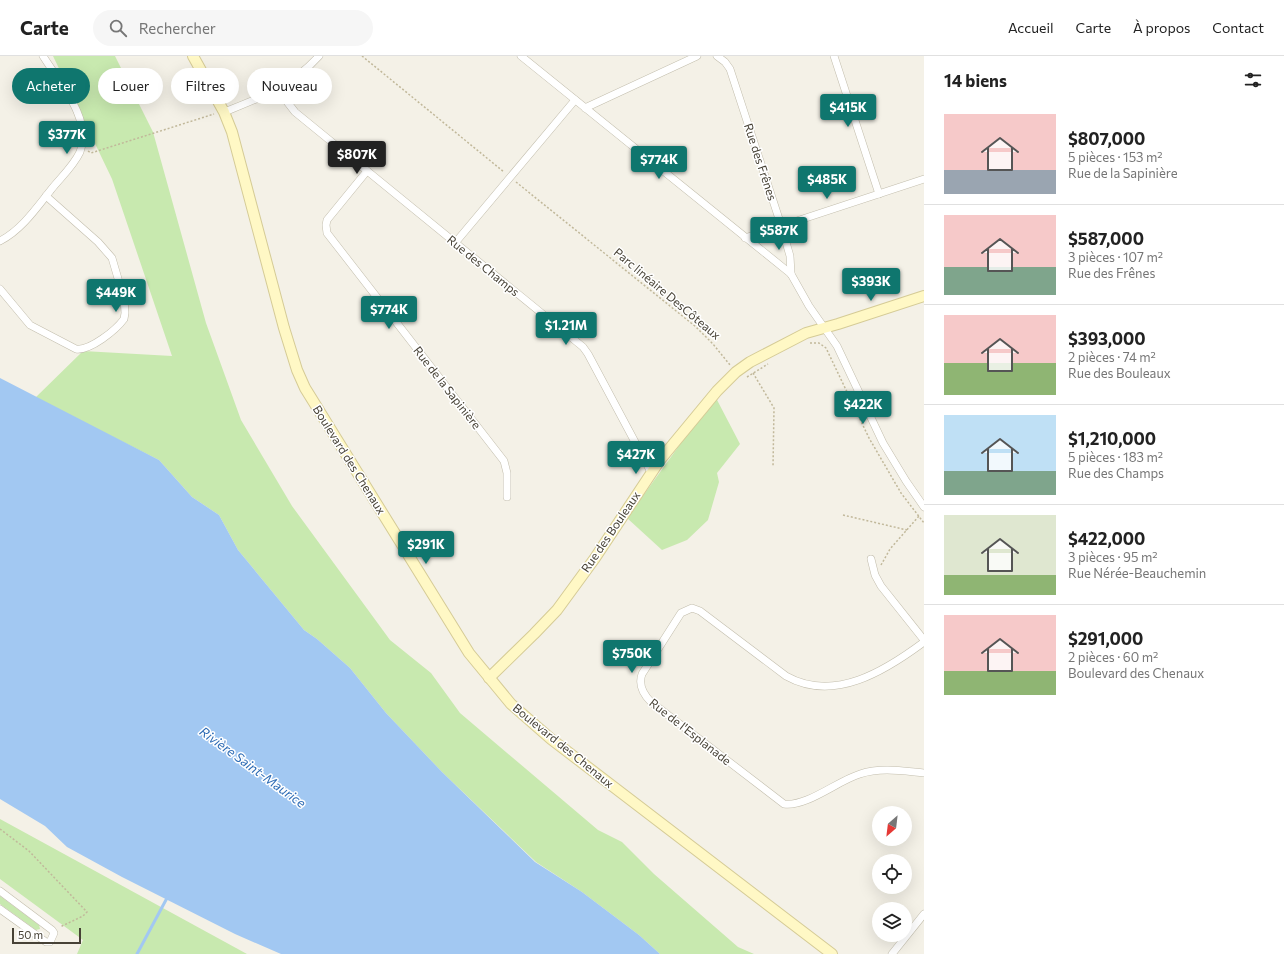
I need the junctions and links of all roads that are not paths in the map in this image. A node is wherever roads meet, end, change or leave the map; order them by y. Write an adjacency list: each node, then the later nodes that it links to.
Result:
1 (43, 56): 17 (street)
2 (193, 56): 13 (street, Boulevard des Chenaux)
3 (319, 56): 8 (street)
4 (521, 56): 9 (street)
5 (697, 56): 12 (street)
6 (717, 56): 18 (street, Rue des Frênes)
7 (834, 56): 16 (street)
8 (308, 68)
9 (575, 100): 12 (street); 21 (street)
10 (247, 103): 13 (street)
11 (289, 104): 14 (street, Rue des Champs)
12 (585, 108): 19 (street)
13 (224, 112): 31 (street, Boulevard des Chenaux)
14 (367, 171): 21 (street, Rue des Champs); 27 (street, Rue de la Sapinière)
15 (924, 179): 16 (street)
16 (879, 194): 18 (street)
17 (46, 196): 20 (street); 23 (street)
18 (781, 225): 19 (street); 22 (street, Rue des Frênes)
19 (745, 238): 22 (street)
20 (0, 241)
21 (454, 243): 26 (street, Rue des Champs)
22 (792, 274): 25 (street)
23 (0, 289)
24 (924, 296): 25 (street, Rue des Bouleaux)
25 (824, 328): 26 (street, Rue des Bouleaux); 28 (street)
26 (651, 472): 31 (street, Rue des Bouleaux)
27 (507, 497)
28 (924, 507)
29 (871, 559): 30 (street)
30 (924, 641): 32 (street, Rue de l'Esplanade)
31 (489, 678): 36 (street, Boulevard des Chenaux)
32 (924, 773)
33 (0, 891): 34 (street)
34 (0, 909)
35 (924, 914): 37 (street)
36 (832, 954)
37 (892, 954)

